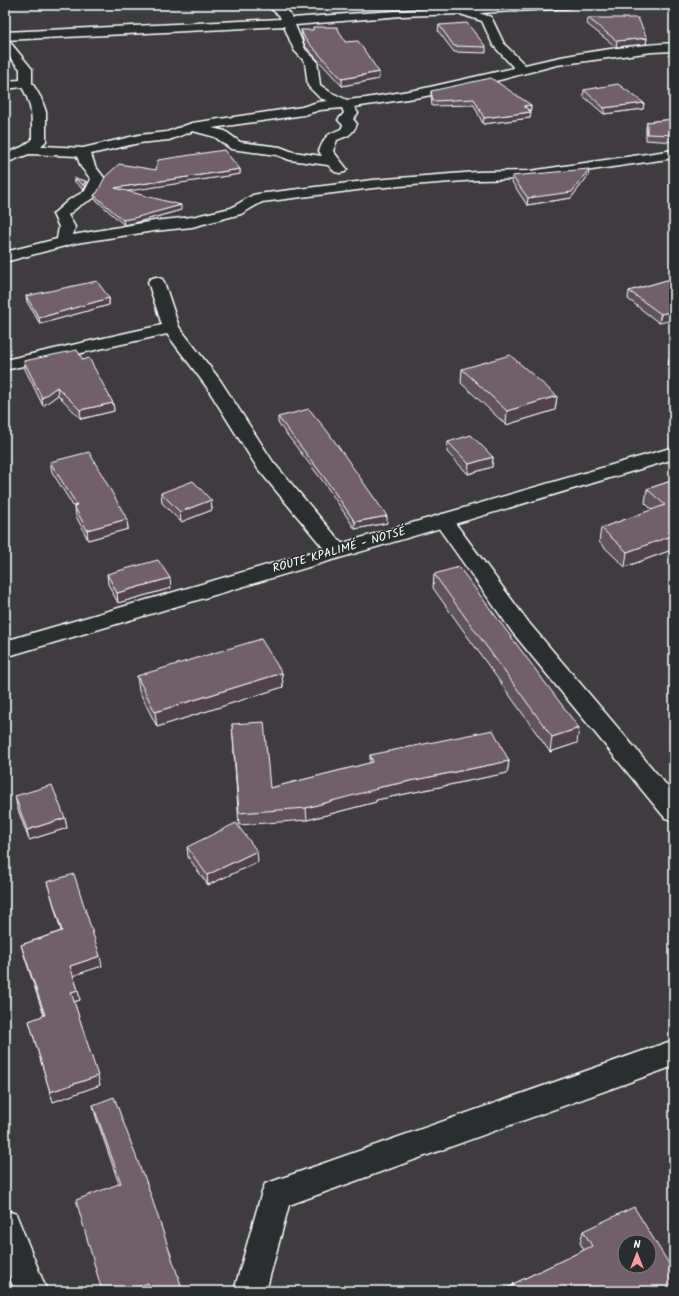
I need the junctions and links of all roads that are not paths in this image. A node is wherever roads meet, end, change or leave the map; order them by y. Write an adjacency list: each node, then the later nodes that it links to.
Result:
1 (272, 5): 5 (street)
2 (551, 5): 3 (street); 4 (street)
3 (568, 5)
4 (488, 11): 5 (street); 9 (street)
5 (289, 22): 6 (street); 12 (street)
6 (5, 36)
7 (5, 44): 10 (street)
8 (674, 47): 9 (street)
9 (523, 70): 12 (street)
10 (26, 83): 11 (street); 16 (street)
11 (5, 85)
12 (346, 104): 13 (street); 20 (street)
13 (258, 118): 14 (street); 15 (street)
14 (271, 126)
15 (192, 127): 17 (street); 20 (street)
16 (27, 150): 17 (street); 19 (street)
17 (83, 152): 22 (street)
18 (674, 154): 21 (street)
19 (5, 159)
20 (332, 162): 21 (street)
21 (343, 188): 22 (street)
22 (64, 242): 23 (street)
23 (5, 257)
24 (156, 282): 25 (street)
25 (171, 328): 26 (street); 29 (street)
26 (5, 365)
27 (674, 453): 28 (street, ROUTE KPALIMÉ - NOTSÉ)
28 (443, 520): 29 (street, ROUTE KPALIMÉ - NOTSÉ); 31 (street)
29 (337, 551): 30 (street, ROUTE KPALIMÉ - NOTSÉ)
30 (5, 648)
31 (671, 801)
32 (674, 1053): 35 (street)
33 (5, 1225): 34 (street)
34 (31, 1291)
35 (250, 1291)

